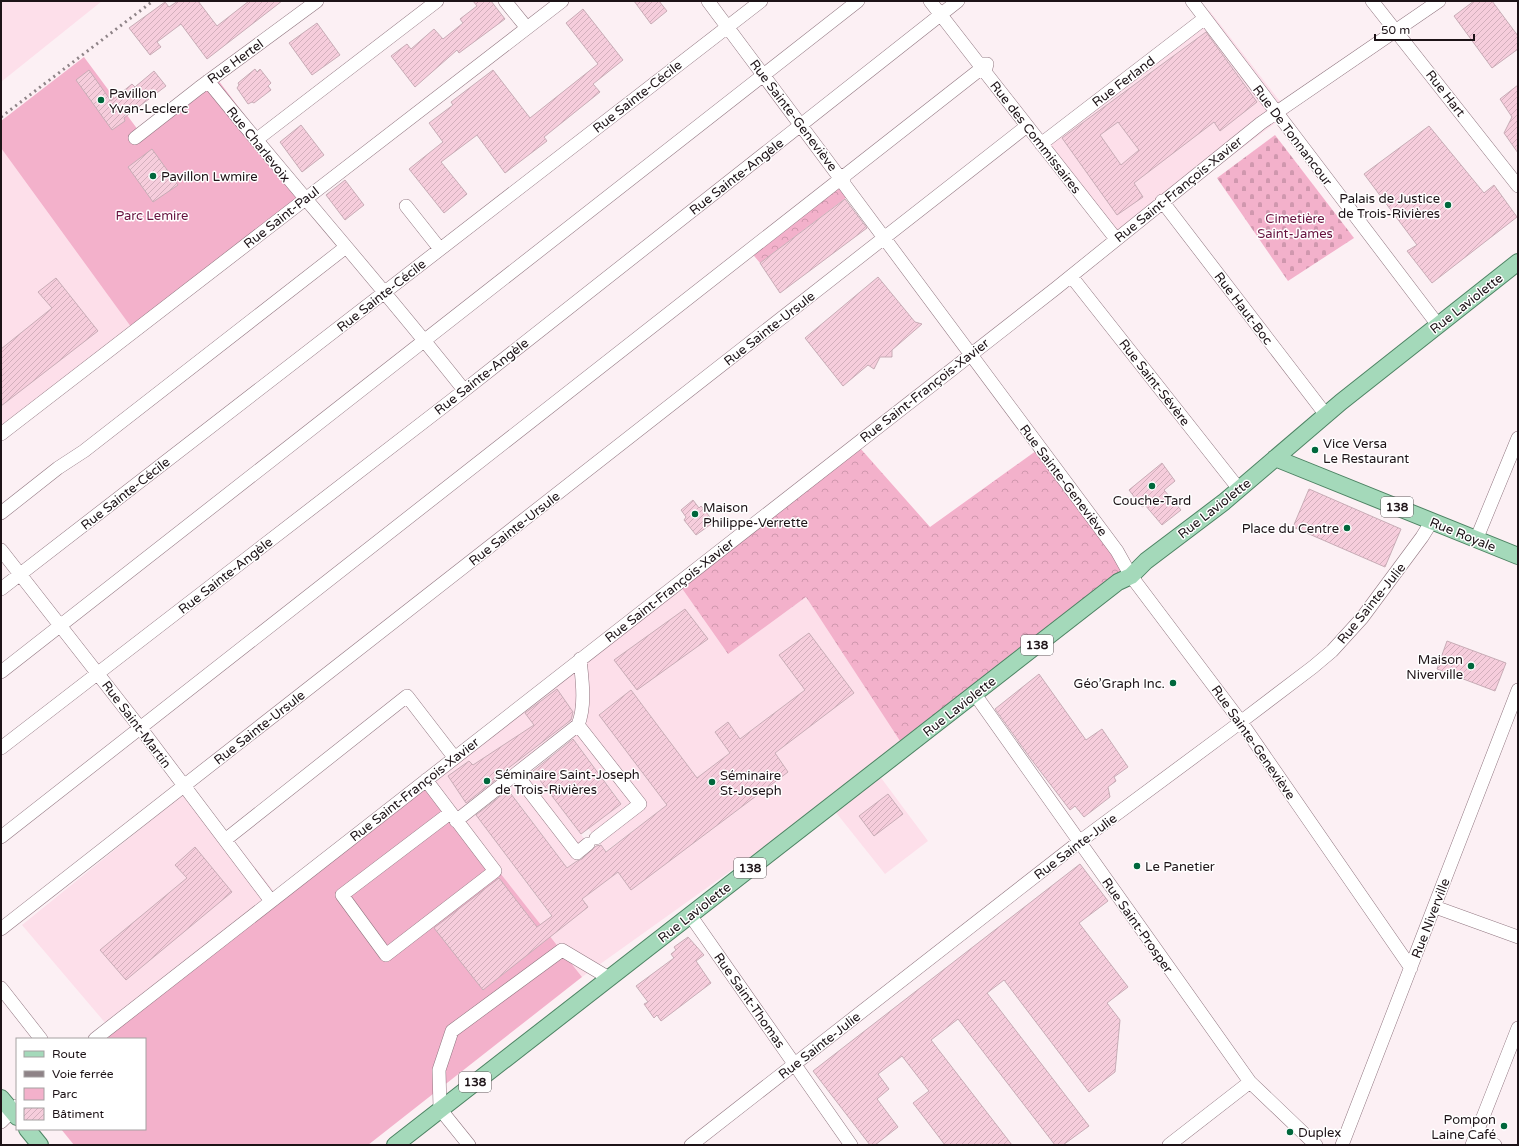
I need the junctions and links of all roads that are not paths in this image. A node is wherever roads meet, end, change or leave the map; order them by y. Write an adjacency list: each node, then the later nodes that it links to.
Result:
1 (317, 1): 20 (street, Rue Hertel)
2 (437, 1): 25 (street)
3 (505, 1): 16 (street)
4 (562, 1): 16 (street, Rue Saint-Paul)
5 (708, 1): 15 (street, Rue Sainte-Geneviève)
6 (761, 1): 15 (street, Rue Sainte-Cécile)
7 (858, 1): 19 (street)
8 (930, 1): 13 (street, Rue des Commissaires)
9 (958, 1): 13 (street, Rue Sainte-Angèle)
10 (1192, 1): 14 (street, Rue De Tonnancour)
11 (1372, 1): 17 (street, Rue Hart)
12 (1438, 1): 17 (street, Rue Saint-François-Xavier)
13 (940, 15): 18 (street, Rue des Commissaires); 22 (street, Rue Sainte-Angèle)
14 (1205, 18): 21 (street, Rue De Tonnancour); 26 (street, Rue Ferland)
15 (727, 26): 19 (street, Rue Sainte-Geneviève); 35 (street, Rue Sainte-Cécile)
16 (527, 28): 29 (street, Rue Saint-Paul)
17 (1395, 30): 21 (street, Rue Saint-François-Xavier); 28 (street, Rue Hart)
18 (987, 64): 23 (street, Rue des Commissaires); 27 (street)
19 (764, 76): 22 (street, Rue Sainte-Geneviève); 40 (street)
20 (208, 81): 24 (street, Rue Hertel); 25 (street, Rue Charlevoix)
21 (1277, 113): 30 (street, Rue Saint-François-Xavier); 39 (street, Rue De Tonnancour)
22 (801, 125): 27 (street, Rue Sainte-Geneviève); 42 (street, Rue Sainte-Angèle)
23 (1027, 126): 26 (street, Rue des Commissaires); 32 (street, Rue Sainte-Ursule)
24 (135, 138)
25 (256, 140): 29 (street, Rue Charlevoix)
26 (1041, 144): 33 (street, Rue des Commissaires)
27 (844, 176): 32 (street, Rue Sainte-Geneviève); 64 (street)
28 (1518, 186)
29 (304, 199): 34 (street, Rue Charlevoix); 44 (street, Rue Saint-Paul)
30 (1162, 201): 33 (street, Rue Saint-François-Xavier); 43 (street, Rue Haut-Boc)
31 (406, 206): 35 (street)
32 (884, 238): 41 (street, Rue Sainte-Geneviève); 69 (street, Rue Sainte-Ursule)
33 (1116, 239): 37 (street, Rue Saint-François-Xavier)
34 (346, 247): 38 (street, Rue Charlevoix); 48 (street)
35 (440, 249): 38 (street, Rue Sainte-Cécile)
36 (1518, 262): 39 (main road, Rue Laviolette / 138)
37 (1071, 276): 41 (street, Rue Saint-François-Xavier); 47 (street, Rue Saint-Sévère)
38 (384, 292): 40 (street, Rue Charlevoix); 53 (street, Rue Sainte-Cécile)
39 (1438, 325): 43 (main road, Rue Laviolette / 138)
40 (425, 341): 42 (street, Rue Charlevoix); 56 (street)
41 (970, 354): 54 (street, Rue Sainte-Geneviève); 57 (street, Rue Saint-François-Xavier)
42 (464, 390): 59 (street, Rue Sainte-Angèle)
43 (1326, 415): 46 (main road, Rue Laviolette / 138)
44 (1, 434)
45 (1518, 438): 50 (street)
46 (1275, 458): 47 (main road, Rue Laviolette / 138); 49 (main road, Rue Royale / 138)
47 (1239, 489): 54 (main road, Rue Laviolette / 138)
48 (1, 513)
49 (1432, 521): 50 (main road, Rue Royale / 138); 62 (street, Rue Sainte-Julie)
50 (1476, 540): 52 (main road, Rue Royale / 138)
51 (1, 550): 53 (street, Rue Saint-Martin)
52 (1518, 556)
53 (20, 574): 55 (street, Rue Sainte-Cécile); 56 (street, Rue Saint-Martin)
54 (1131, 576): 61 (main road, Rue Laviolette / 138); 62 (street, Rue Sainte-Geneviève)
55 (1, 589)
56 (61, 626): 58 (street); 59 (street, Rue Saint-Martin)
57 (580, 659): 63 (street); 66 (street, Rue Saint-François-Xavier)
58 (1, 672)
59 (98, 673): 64 (street, Rue Saint-Martin); 65 (street, Rue Sainte-Angèle)
60 (1518, 690): 75 (street, Rue Niverville)
61 (974, 694): 73 (street, Rue Saint-Prosper); 76 (main road, Rue Laviolette / 138)
62 (1241, 722): 73 (street, Rue Sainte-Julie); 79 (street, Rue Sainte-Geneviève)
63 (578, 725): 67 (street); 67 (street)
64 (137, 729): 69 (street, Rue Saint-Martin); 71 (street)
65 (1, 748)
66 (454, 757): 68 (street, Rue Saint-François-Xavier); 72 (street)
67 (516, 774): 70 (street)
68 (426, 780): 70 (street); 74 (street, Rue Saint-François-Xavier)
69 (184, 786): 72 (street, Rue Saint-Martin); 77 (street, Rue Sainte-Ursule)
70 (453, 817): 70 (street)
71 (1, 837)
72 (225, 840): 74 (street, Rue Saint-Martin)
73 (1079, 842): 85 (street, Rue Sainte-Julie); 86 (street, Rue Saint-Prosper)
74 (270, 901): 84 (street, Rue Saint-François-Xavier)
75 (1435, 907): 78 (street); 79 (street, Rue Niverville)
76 (690, 915): 80 (main road, Rue Laviolette / 138); 85 (street, Rue Saint-Thomas)
77 (1, 929)
78 (1518, 937)
79 (1410, 968): 99 (street, Rue Niverville)
80 (609, 978): 88 (main road, Rue Laviolette / 138); 88 (street)
81 (1, 988): 83 (street)
82 (1518, 1028): 91 (street)
83 (40, 1038)
84 (96, 1038)
85 (794, 1064): 95 (street, Rue Sainte-Julie); 96 (street, Rue Saint-Thomas)
86 (1250, 1082): 97 (street); 98 (street, Rue Saint-Prosper)
87 (1, 1098): 89 (main road)
88 (440, 1109): 93 (main road, Rue Laviolette / 138); 94 (street)
89 (12, 1114)
90 (28, 1130): 92 (main road)
91 (1474, 1141): 100 (street)
92 (40, 1145)
93 (395, 1145)
94 (469, 1145)
95 (691, 1145)
96 (851, 1145)
97 (1169, 1145)
98 (1316, 1145)
99 (1342, 1145)
100 (1495, 1145)

